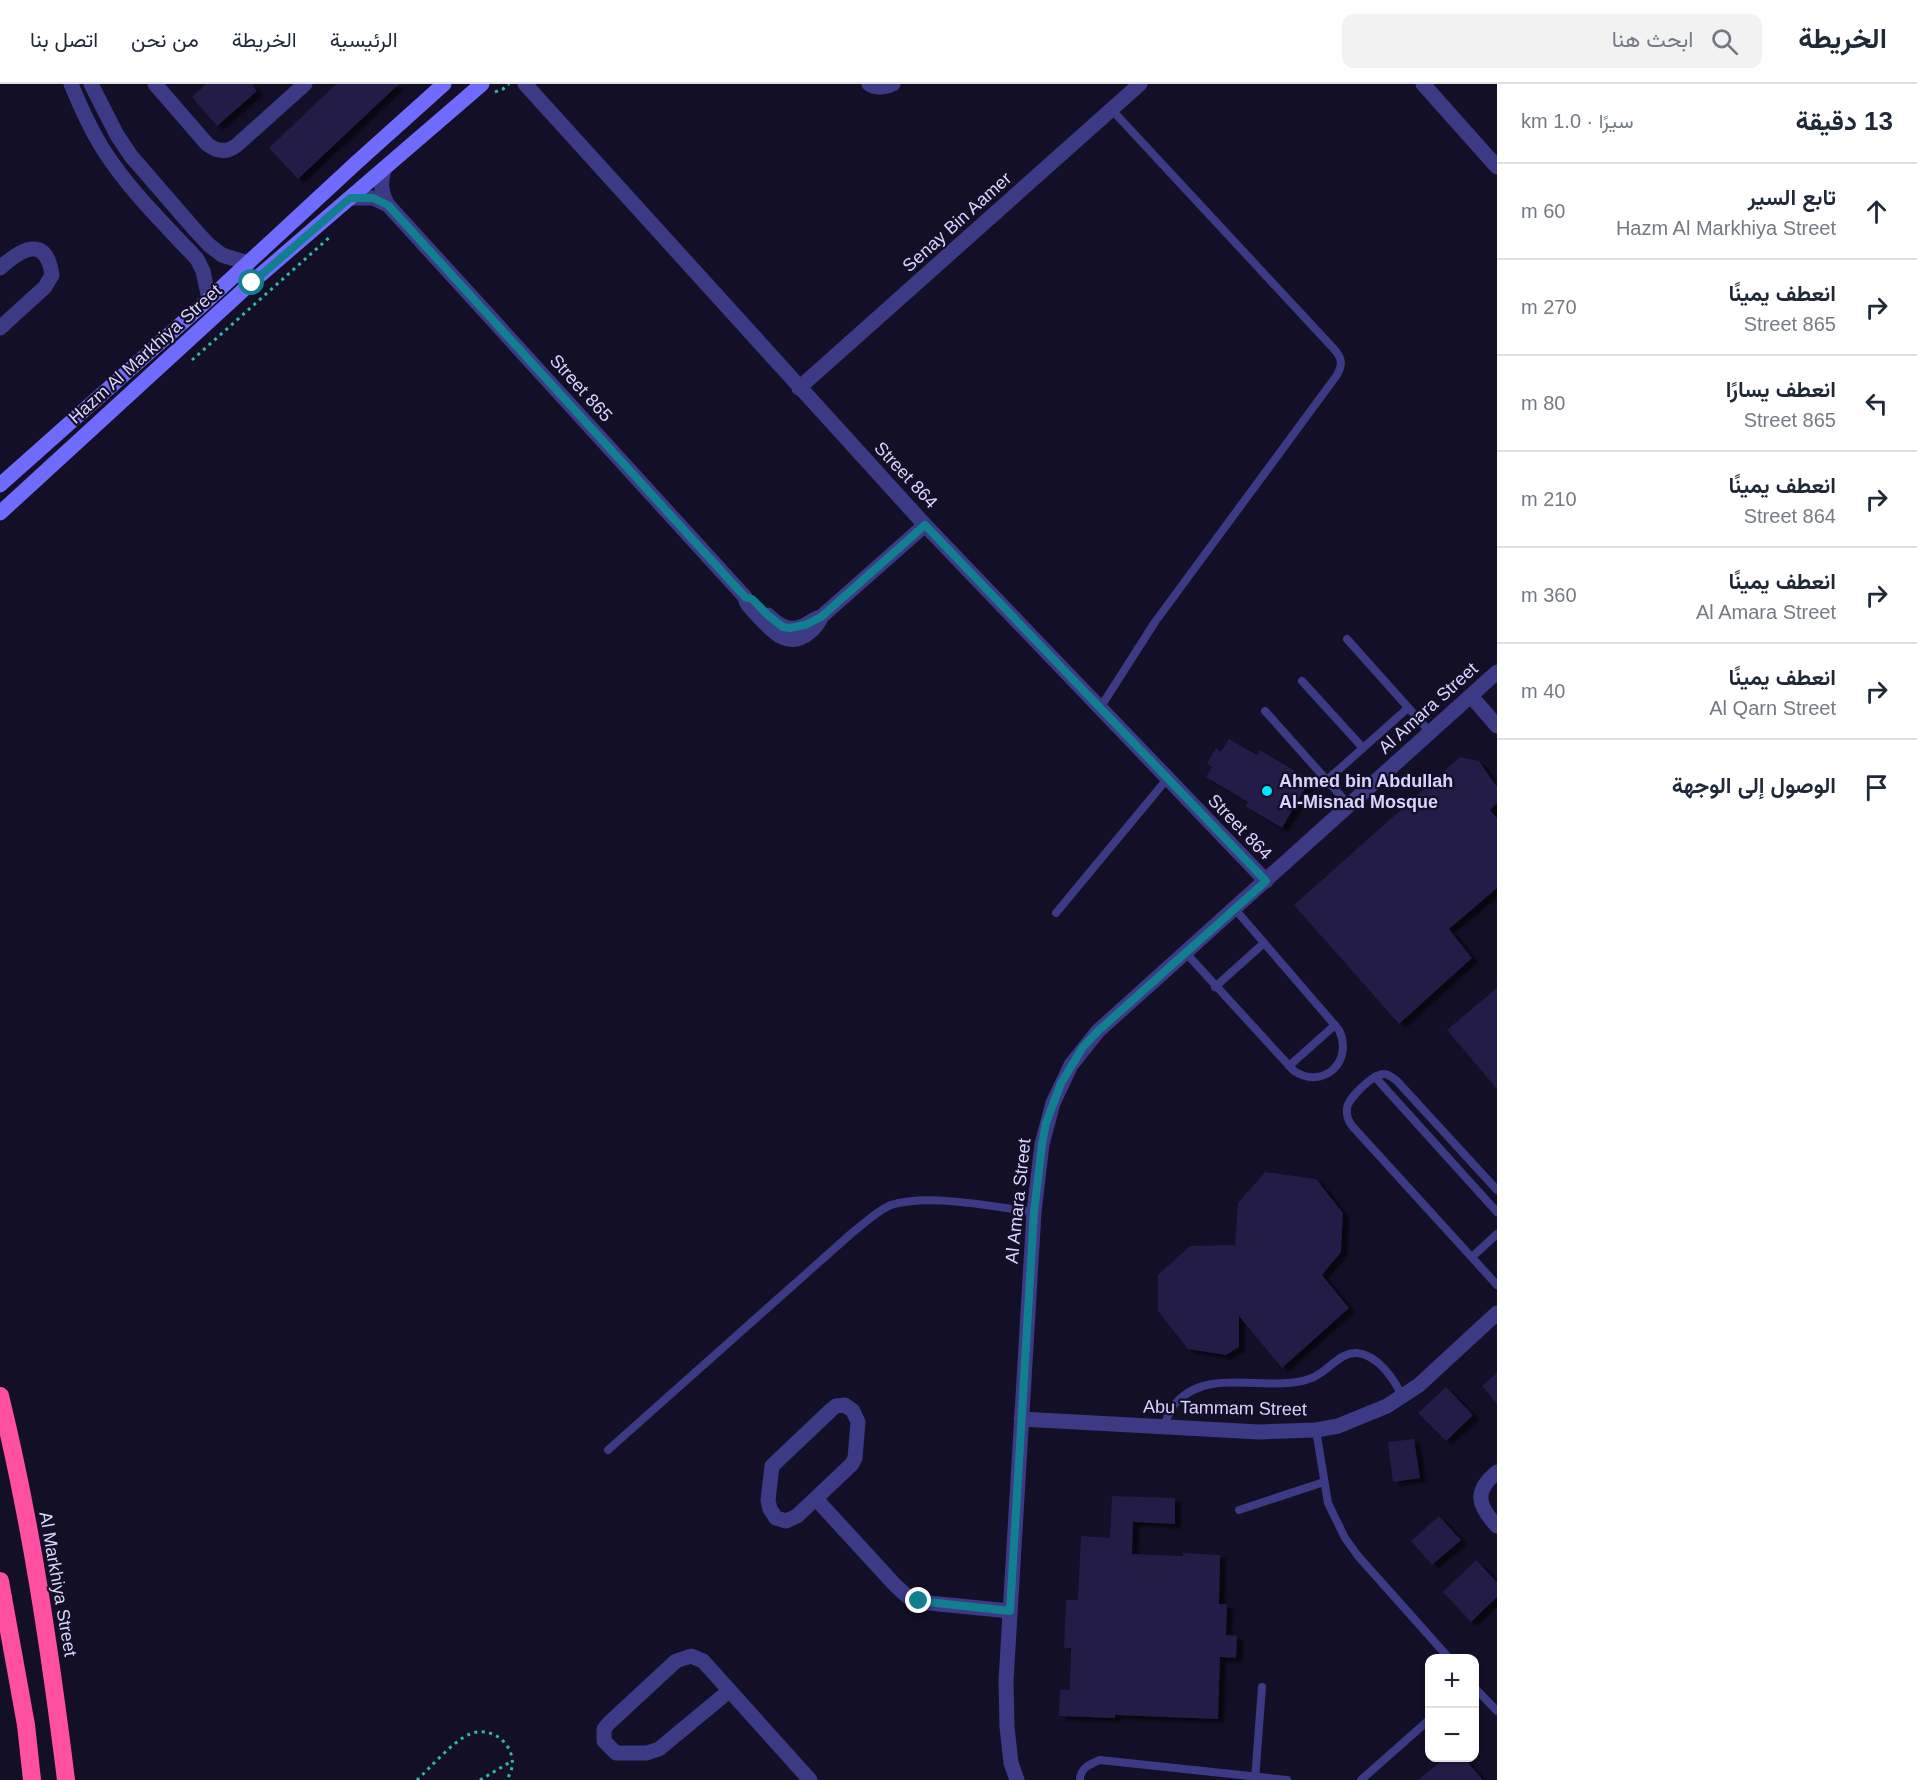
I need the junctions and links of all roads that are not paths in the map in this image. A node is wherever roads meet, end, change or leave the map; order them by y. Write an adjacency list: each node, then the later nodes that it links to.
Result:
1 (71, 84): 19 (street)
2 (91, 84): 17 (street)
3 (155, 84): 4 (street)
4 (305, 84)
5 (444, 84): 17 (street, Hazm Al Markhiya Street)
6 (869, 84): 7 (street)
7 (893, 84)
8 (1140, 84): 12 (street, Senay Bin Aamer)
9 (1423, 84): 13 (street)
10 (522, 85): 21 (street, Street 864)
11 (486, 88): 14 (street, Hazm Al Markhiya Street)
12 (1112, 110): 21 (street, Senay Bin Aamer); 29 (lane)
13 (1497, 167)
14 (384, 170): 15 (street, Hazm Al Markhiya Street); 16 (street)
15 (350, 198): 16 (street); 23 (street, Hazm Al Markhiya Street)
16 (388, 205): 24 (street, Street 865)
17 (248, 263): 19 (street, Hazm Al Markhiya Street)
18 (0, 268): 20 (street)
19 (209, 299): 22 (street, Hazm Al Markhiya Street)
20 (0, 328)
21 (799, 388): 24 (street, Street 864)
22 (0, 485)
23 (0, 513)
24 (925, 525): 29 (street, Street 864)
25 (1347, 639): 30 (lane)
26 (1497, 672): 28 (street, Al Amara Street)
27 (1302, 681): 34 (lane)
28 (1471, 696): 32 (street); 33 (street, Al Amara Street)
29 (1100, 708): 35 (street, Street 864)
30 (1408, 708): 33 (lane); 34 (lane)
31 (1265, 711): 36 (lane)
32 (1497, 726)
33 (1430, 732): 37 (street, Al Amara Street)
34 (1363, 748): 36 (lane)
35 (1167, 779): 38 (street, Street 864); 40 (lane)
36 (1327, 780): 37 (lane)
37 (1349, 805): 38 (street, Al Amara Street)
38 (1266, 881): 39 (street, Al Amara Street)
39 (1234, 908): 41 (lane); 42 (street, Al Amara Street)
40 (1056, 913)
41 (1264, 943): 43 (lane); 44 (lane)
42 (1185, 952): 43 (lane); 49 (street, Al Amara Street)
43 (1215, 987): 45 (lane)
44 (1335, 1025): 45 (lane); 45 (lane)
45 (1289, 1066)
46 (1375, 1077): 47 (lane); 48 (lane); 51 (lane)
47 (1497, 1190)
48 (1496, 1209)
49 (1034, 1212): 56 (street, Al Amara Street); 59 (lane)
50 (1497, 1234): 51 (lane)
51 (1472, 1257): 52 (lane)
52 (1497, 1286)
53 (1497, 1313): 55 (street, Abu Tammam Street)
54 (0, 1396): 75 (highway, Al Markhiya Street)
55 (1402, 1396): 57 (lane); 58 (street, Abu Tammam Street)
56 (1021, 1419): 57 (street, Abu Tammam Street); 66 (street, Al Amara Street)
57 (1163, 1427): 58 (street, Abu Tammam Street)
58 (1316, 1430): 61 (lane)
59 (608, 1450)
60 (1497, 1472): 64 (street)
61 (1324, 1482): 63 (lane); 67 (lane)
62 (816, 1499): 62 (street); 66 (street)
63 (1239, 1510)
64 (1497, 1526)
65 (0, 1581): 74 (highway)
66 (1010, 1611): 77 (street, Al Amara Street)
67 (1445, 1654)
68 (1262, 1687): 73 (lane)
69 (729, 1691): 69 (street); 76 (street)
70 (1479, 1692): 71 (lane)
71 (1497, 1711)
72 (1425, 1723): 80 (lane)
73 (1256, 1778): 78 (lane); 79 (lane)
74 (32, 1780)
75 (66, 1780)
76 (810, 1780)
77 (1017, 1780)
78 (1080, 1780)
79 (1287, 1780)
80 (1361, 1780)

